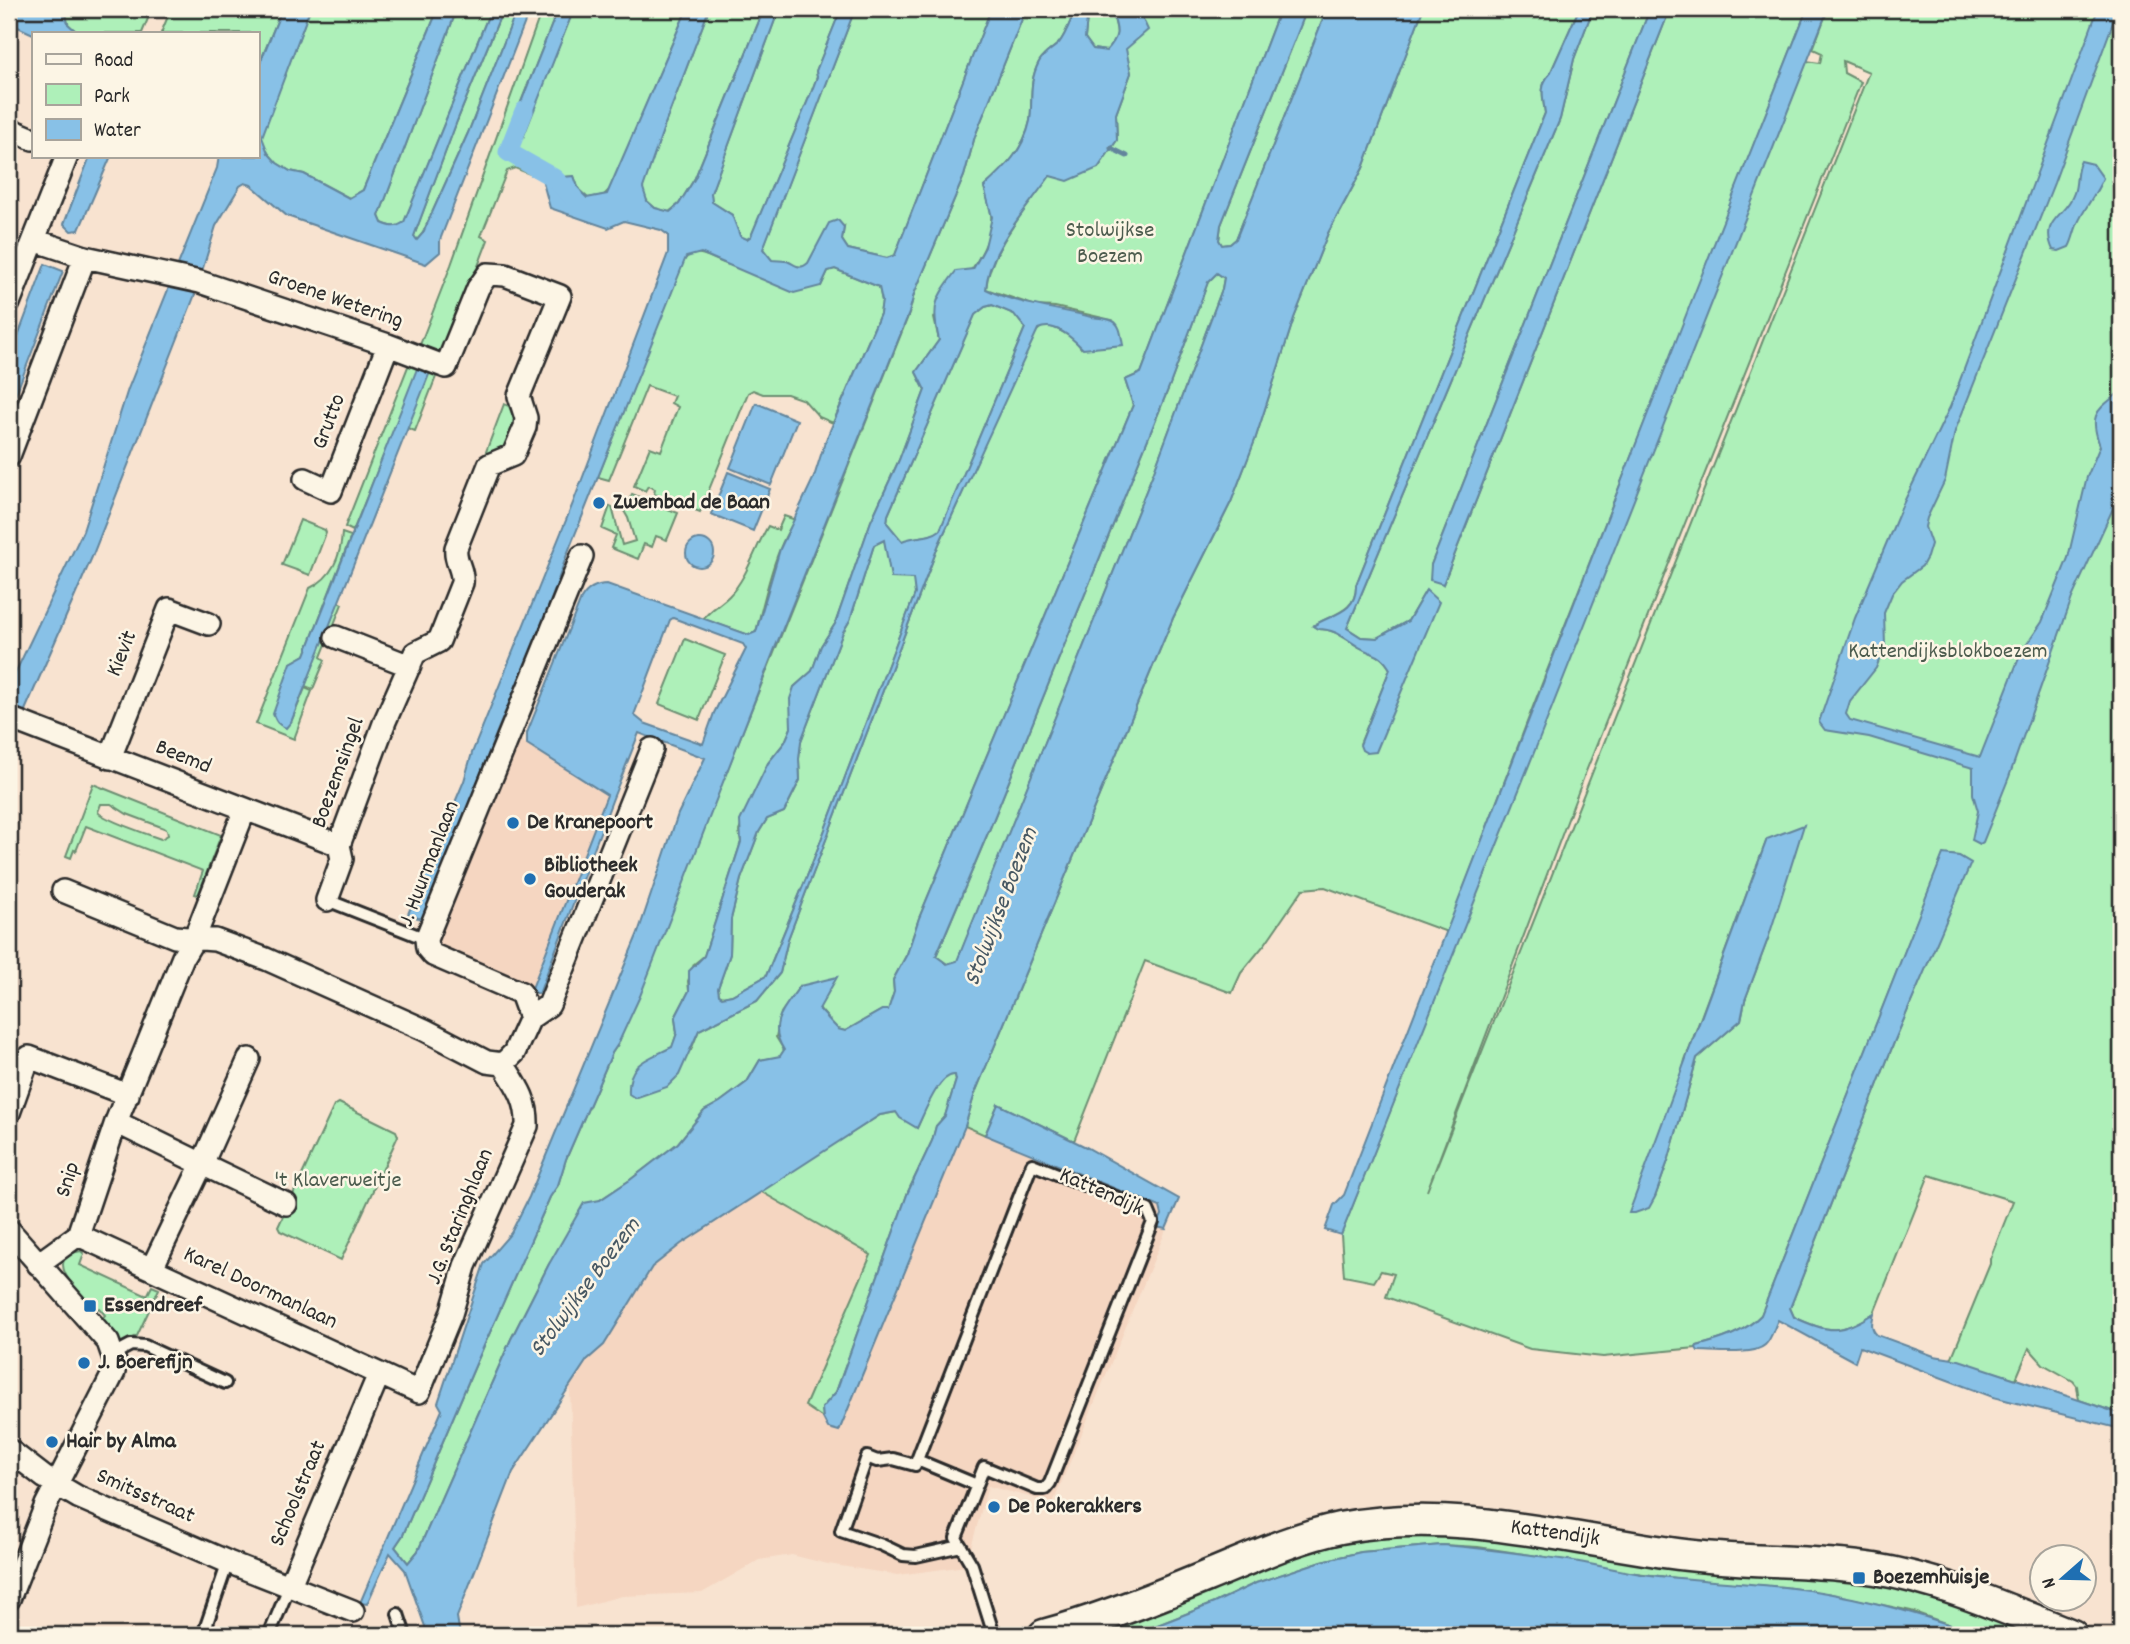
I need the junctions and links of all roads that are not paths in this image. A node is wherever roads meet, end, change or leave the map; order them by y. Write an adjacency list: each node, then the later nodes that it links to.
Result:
1 (9, 129): 2 (street)
2 (32, 139)
3 (66, 158): 4 (street)
4 (34, 240): 5 (street, Groene Wetering); 7 (street)
5 (85, 257): 8 (street, Groene Wetering); 9 (street)
6 (560, 296): 8 (street, Groene Wetering); 14 (street, Boezemsingel)
7 (9, 303)
8 (388, 345): 10 (street, Grutto)
9 (9, 456)
10 (304, 480)
11 (582, 556): 23 (street, J. Huurmanlaan)
12 (209, 624): 17 (street, Kievit)
13 (336, 637): 14 (street)
14 (410, 666): 19 (street, Boezemsingel)
15 (17, 722): 17 (street, Beemd)
16 (652, 749): 24 (street)
17 (110, 758): 18 (street, Beemd)
18 (245, 810): 19 (street, Beemd); 22 (street, Snip)
19 (339, 845): 21 (street, Boezemsingel)
20 (63, 891): 22 (street)
21 (327, 900): 23 (lane)
22 (195, 937): 26 (street); 27 (street, Snip)
23 (426, 939): 24 (street, J. Huurmanlaan)
24 (530, 1018): 26 (street)
25 (250, 1059): 30 (street)
26 (503, 1064): 39 (street, J.G. Staringhlaan)
27 (128, 1095): 28 (street); 29 (street, Snip)
28 (9, 1113)
29 (116, 1122): 30 (street); 33 (street, Snip)
30 (202, 1164): 31 (street); 35 (street)
31 (286, 1204)
32 (9, 1230): 34 (street)
33 (78, 1235): 34 (street); 35 (street, Karel Doormanlaan)
34 (38, 1264): 36 (street)
35 (152, 1268): 37 (street, Karel Doormanlaan)
36 (114, 1354): 38 (lane); 42 (street)
37 (379, 1374): 39 (street, Karel Doormanlaan); 46 (street, Schoolstraat)
38 (225, 1383)
39 (419, 1392)
40 (9, 1450): 42 (street, Smitsstraat)
41 (917, 1460): 43 (lane); 43 (lane, Kattendijk); 44 (lane)
42 (57, 1485): 45 (street, Smitsstraat); 47 (street)
43 (977, 1485): 44 (lane)
44 (961, 1546): 53 (lane)
45 (228, 1562): 46 (street, Smitsstraat); 50 (lane)
46 (290, 1585): 48 (street, Smitsstraat); 51 (lane, Schoolstraat)
47 (9, 1599)
48 (353, 1611)
49 (398, 1614): 52 (lane)
50 (203, 1635)
51 (269, 1635)
52 (405, 1635)
53 (994, 1635)
54 (1044, 1635): 55 (street, Kattendijk)
55 (2072, 1635)

